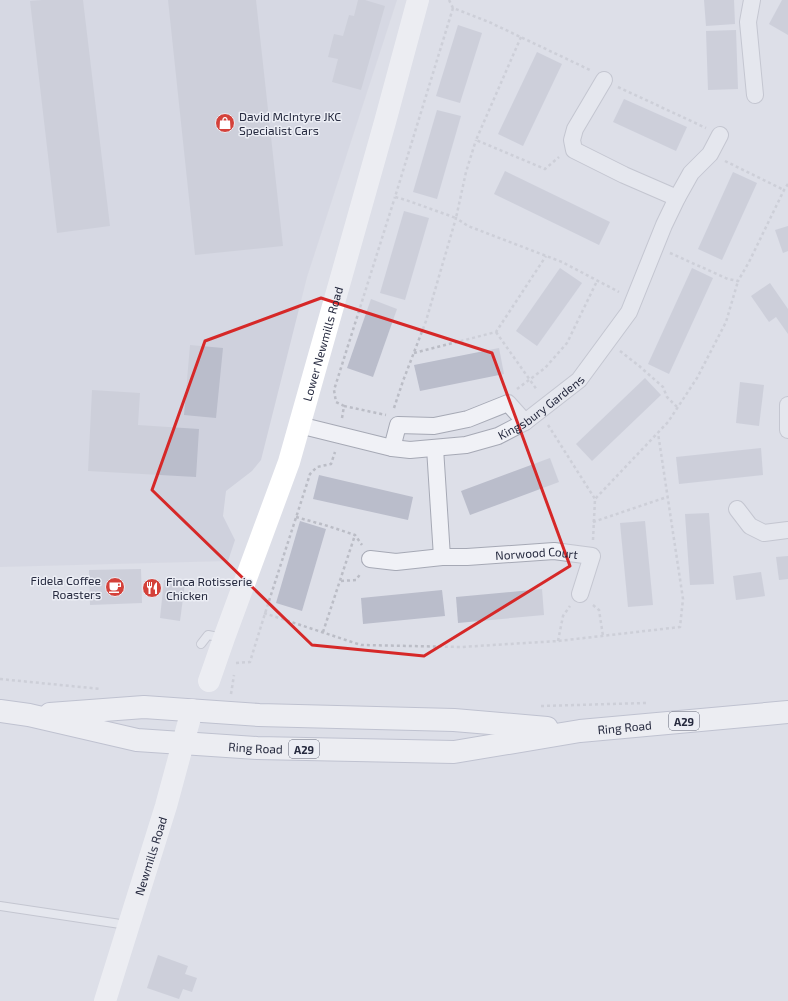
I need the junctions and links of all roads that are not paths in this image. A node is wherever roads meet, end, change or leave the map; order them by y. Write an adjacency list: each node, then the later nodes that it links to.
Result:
1 (418, 0): 9 (main road, Lower Newmills Road)
2 (752, 0): 4 (street)
3 (604, 80): 6 (street)
4 (755, 95)
5 (720, 134): 6 (street, Kingsbury Gardens)
6 (676, 198): 8 (street, Kingsbury Gardens)
7 (788, 406): 10 (street)
8 (525, 422): 11 (street); 12 (street, Kingsbury Gardens)
9 (299, 425): 11 (street, Kingsbury Gardens); 18 (main road, Lower Newmills Road)
10 (788, 430)
11 (392, 448): 12 (street, Kingsbury Gardens)
12 (436, 448): 15 (street)
13 (736, 509): 14 (street)
14 (788, 530)
15 (442, 557): 16 (street, Norwood Court); 17 (street, Norwood Court)
16 (370, 558)
17 (580, 594)
18 (224, 638): 19 (lane); 20 (main road, Lower Newmills Road)
19 (200, 644)
20 (209, 681)
21 (192, 710): 24 (main road, Ring Road / A29); 25 (main road, Ring Road / A29); 26 (main road, Newmills Road)
22 (0, 711): 24 (main road, Ring Road / A29)
23 (788, 712): 25 (main road, Ring Road / A29)
24 (28, 715): 26 (main road, Ring Road / A29)
25 (580, 731): 26 (main road, Ring Road / A29)
26 (183, 743): 28 (main road, Newmills Road)
27 (0, 906): 28 (lane)
28 (128, 925): 29 (main road, Newmills Road)
29 (105, 1001)

